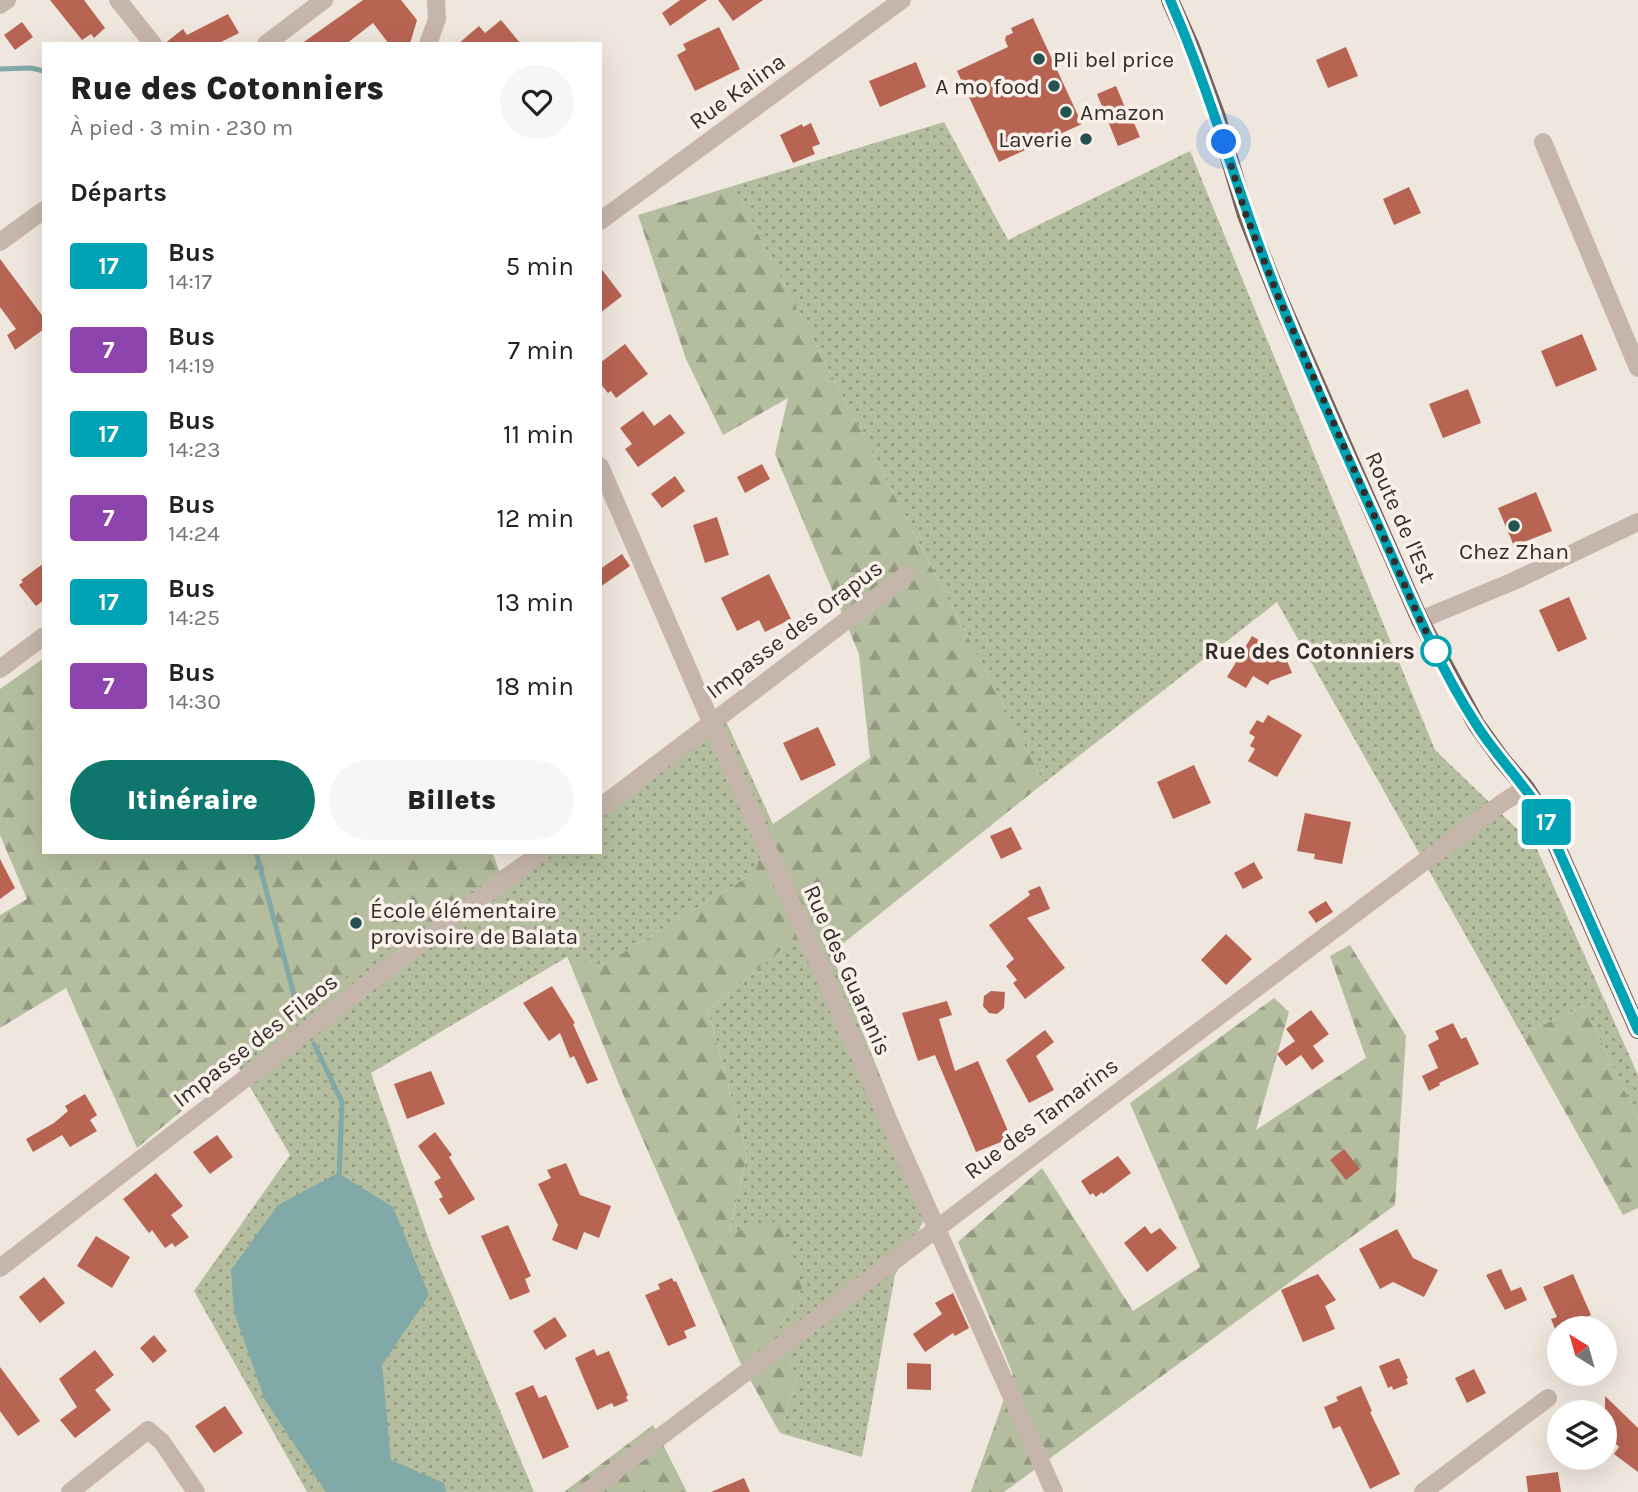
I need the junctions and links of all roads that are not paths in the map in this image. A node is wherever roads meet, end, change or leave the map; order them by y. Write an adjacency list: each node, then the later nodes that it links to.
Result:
1 (7, 0): 7 (street)
2 (118, 0): 8 (street)
3 (324, 0): 9 (street)
4 (436, 0): 10 (street)
5 (902, 0): 13 (street, Rue Kalina)
6 (1170, 0): 19 (main road, Route de l'Est)
7 (0, 5)
8 (151, 42)
9 (269, 42)
10 (429, 42)
11 (1543, 142): 15 (street)
12 (42, 211): 14 (street)
13 (602, 220)
14 (0, 242)
15 (1638, 368)
16 (602, 471): 22 (street, Rue des Guaranis)
17 (1638, 523): 19 (street)
18 (906, 575): 22 (street, Impasse des Orapus)
19 (1420, 620): 23 (main road, Route de l'Est)
20 (42, 638): 21 (street)
21 (0, 669)
22 (711, 722): 24 (street); 27 (street, Rue des Guaranis)
23 (1526, 788): 26 (main road, Route de l'Est); 27 (street, Rue des Tamarins)
24 (602, 807)
25 (539, 854): 28 (street, Impasse des Filaos)
26 (1638, 1030)
27 (935, 1228): 32 (street, Rue des Tamarins); 33 (street, Rue des Guaranis)
28 (0, 1268)
29 (1548, 1398): 34 (street)
30 (71, 1492): 31 (street)
31 (196, 1492)
32 (587, 1492)
33 (1055, 1492)
34 (1423, 1492)

